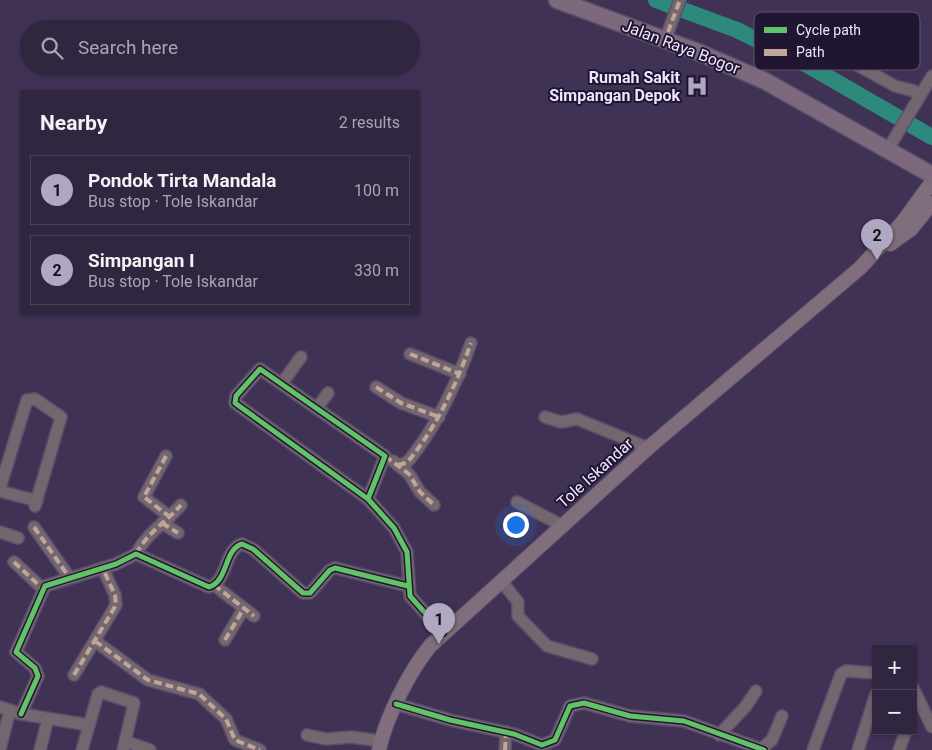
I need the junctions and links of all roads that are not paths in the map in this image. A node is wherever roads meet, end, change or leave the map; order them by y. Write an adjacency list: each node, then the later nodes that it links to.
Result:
1 (557, 0): 10 (highway, Jalan Raya Bogor)
2 (580, 0): 4 (highway, Jalan Raya Bogor)
3 (680, 1): 4 (street)
4 (670, 27): 5 (highway, Jalan Raya Bogor)
5 (754, 66)
6 (762, 70): 10 (highway, Jalan Raya Bogor)
7 (866, 70): 9 (street)
8 (932, 76): 9 (street)
9 (920, 96): 10 (street)
10 (893, 141): 11 (highway, Jalan Raya Bogor); 12 (highway, Jalan Raya Bogor)
11 (932, 165)
12 (932, 175)
13 (932, 182): 15 (main road, Tole Iskandar)
14 (932, 203): 15 (main road, Tole Iskandar)
15 (875, 254): 26 (main road, Tole Iskandar)
16 (471, 343): 19 (street)
17 (410, 354): 19 (street)
18 (301, 357): 20 (street)
19 (460, 374): 24 (street)
20 (282, 383): 23 (street); 31 (street)
21 (376, 387): 24 (street)
22 (328, 393): 23 (street)
23 (317, 408): 28 (street)
24 (438, 417): 29 (street)
25 (545, 417): 26 (street)
26 (648, 448): 36 (main road, Tole Iskandar)
27 (166, 456): 35 (street)
28 (385, 456): 29 (street); 31 (street)
29 (398, 464): 34 (street)
30 (0, 490): 30 (street)
31 (368, 499): 47 (street)
32 (517, 502): 36 (street)
33 (180, 505): 35 (street)
34 (434, 505)
35 (166, 520): 39 (street); 41 (street)
36 (563, 526): 45 (main road, Tole Iskandar)
37 (34, 527): 44 (street)
38 (0, 532): 40 (street)
39 (178, 533)
40 (18, 538)
41 (136, 554): 43 (street); 46 (street)
42 (14, 562): 48 (street)
43 (103, 569): 44 (street); 53 (street)
44 (69, 577): 48 (street)
45 (502, 582): 51 (main road, Tole Iskandar); 54 (street)
46 (214, 586): 47 (street); 49 (street)
47 (408, 586): 51 (street)
48 (43, 589): 61 (street)
49 (244, 608): 50 (street); 52 (street)
50 (254, 616)
51 (443, 633): 59 (main road, Tole Iskandar)
52 (225, 640)
53 (95, 641): 56 (street); 78 (street)
54 (592, 659)
55 (872, 672): 82 (street)
56 (74, 675)
57 (756, 691): 67 (street)
58 (917, 694): 65 (street)
59 (396, 704): 66 (street); 72 (main road, Tole Iskandar)
60 (872, 706): 83 (street)
61 (10, 710): 63 (street); 74 (street)
62 (782, 716): 81 (street)
63 (48, 719): 64 (street); 75 (street)
64 (89, 725): 71 (street); 76 (street)
65 (932, 728)
66 (506, 732): 67 (street); 79 (street)
67 (719, 734): 70 (street)
68 (306, 735): 72 (street)
69 (905, 735): 84 (street)
70 (735, 738): 73 (street); 80 (street)
71 (124, 745): 77 (street)
72 (380, 746)
73 (749, 748): 81 (street)
74 (0, 749)
75 (40, 750)
76 (82, 750)
77 (150, 750)
78 (260, 750)
79 (506, 750)
80 (731, 750)
81 (762, 750)
82 (813, 750)
83 (858, 750)
84 (899, 750)

